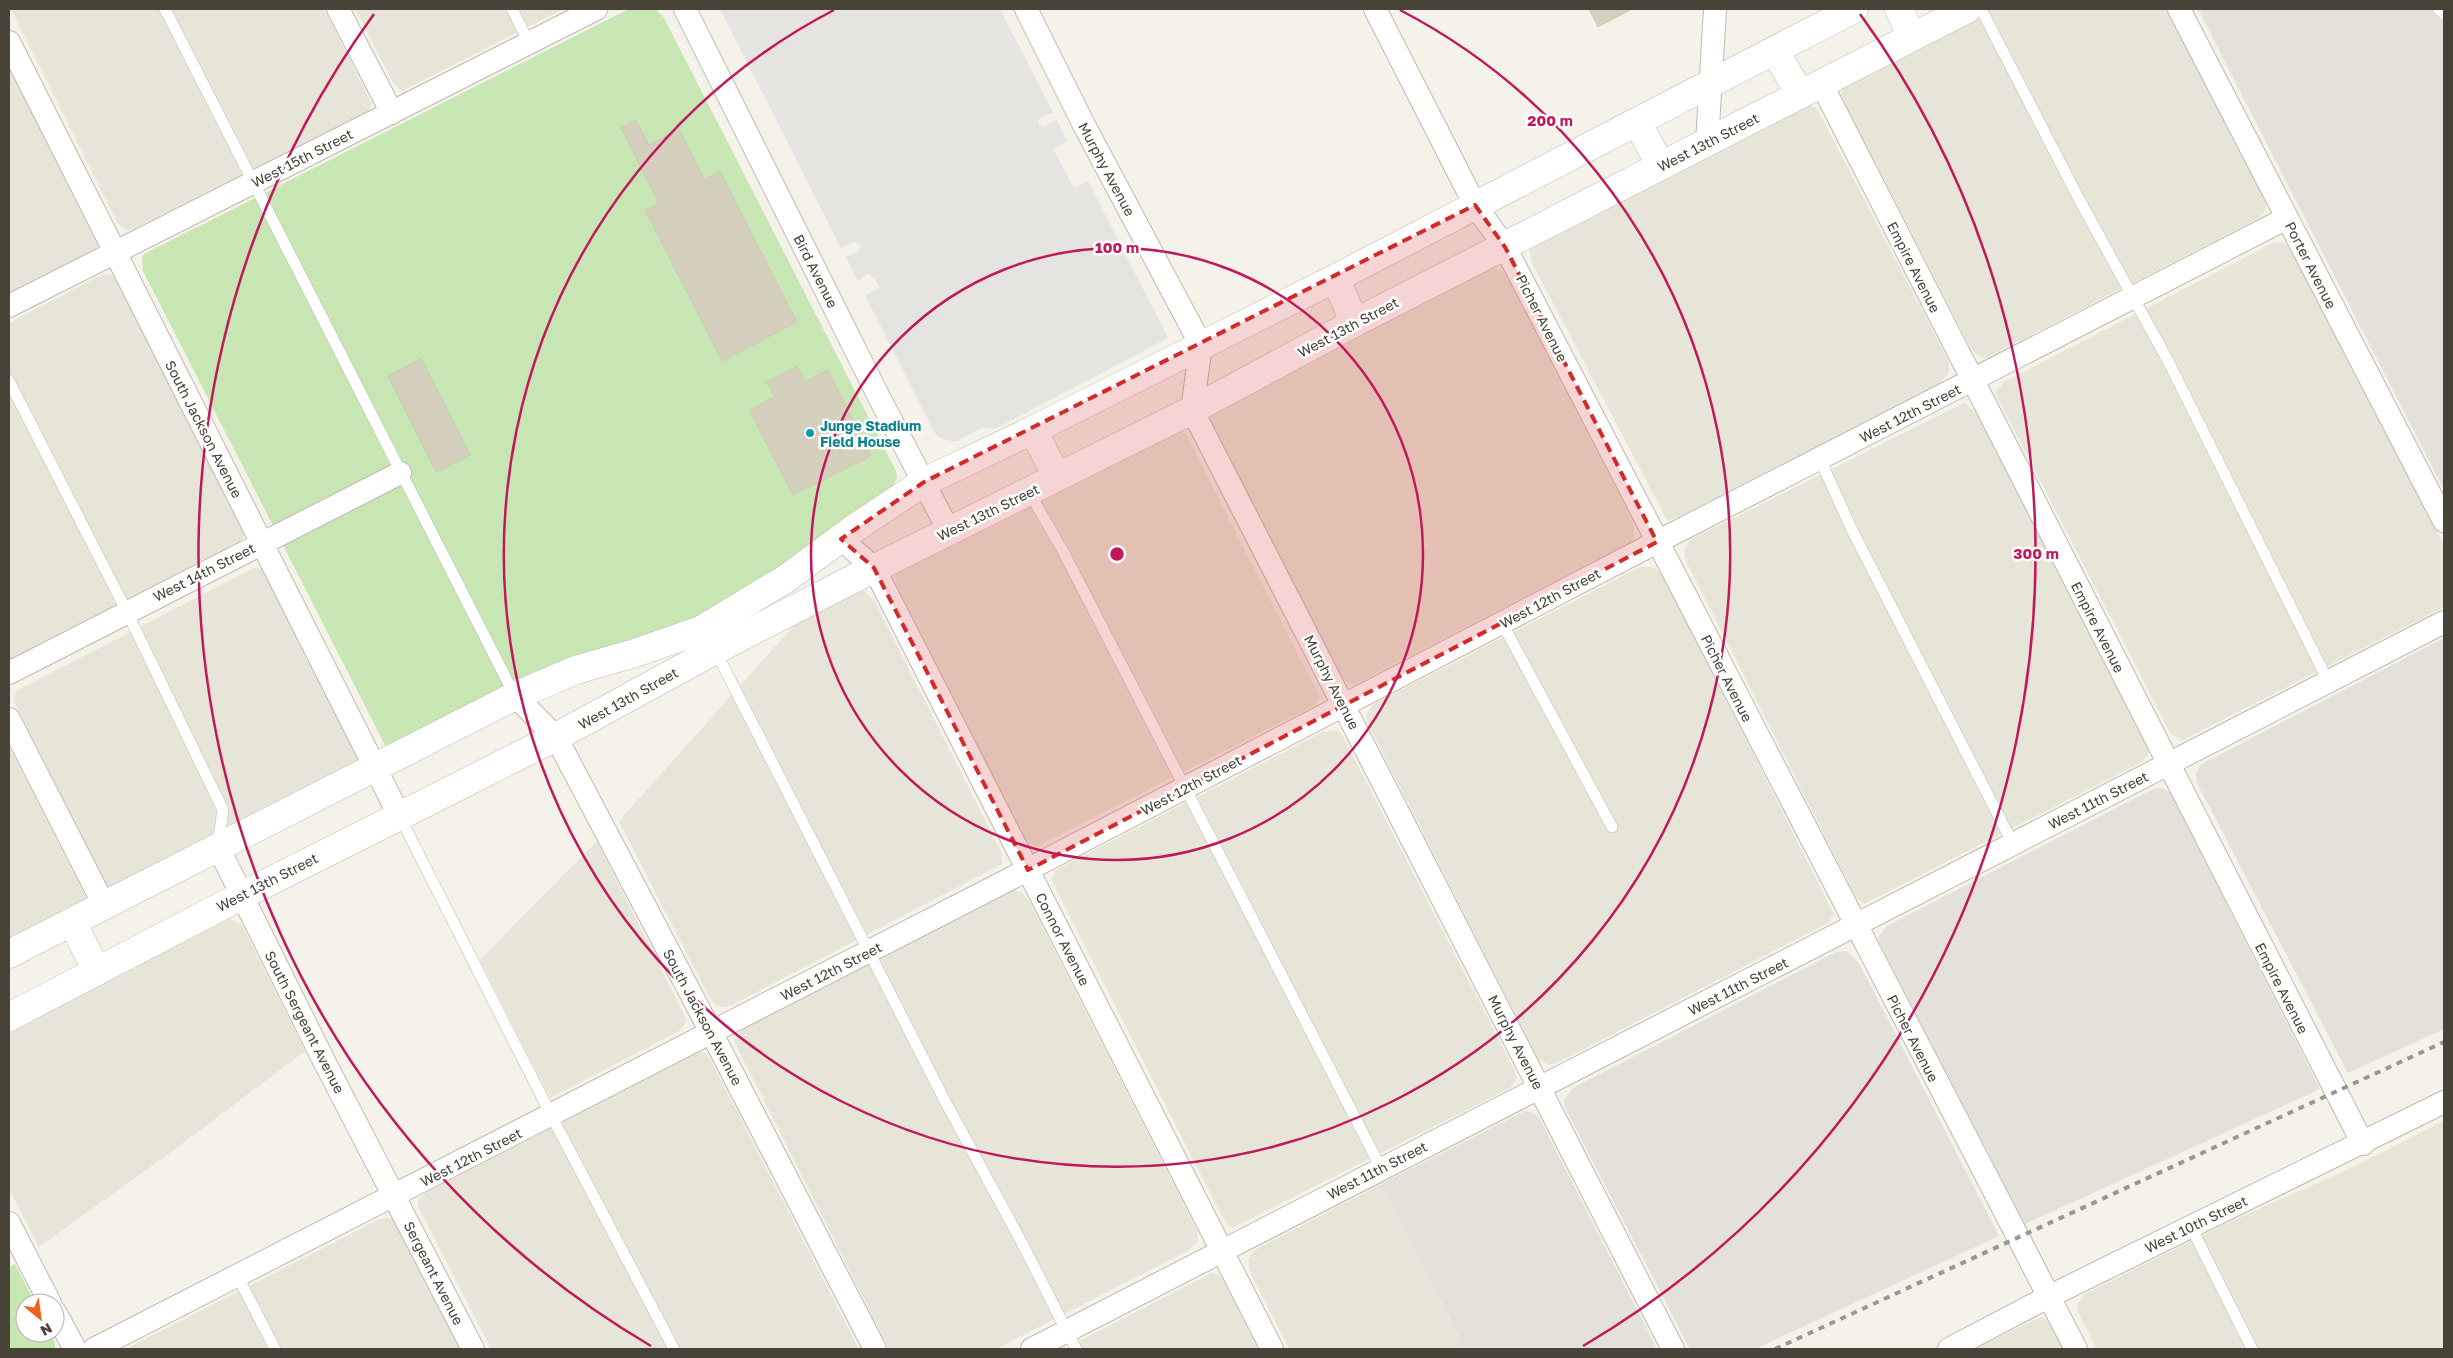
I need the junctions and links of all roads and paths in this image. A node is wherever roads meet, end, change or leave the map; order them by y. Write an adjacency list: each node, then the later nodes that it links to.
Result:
1 (165, 9): 26 (lane)
2 (338, 9): 22 (street)
3 (512, 9): 18 (lane)
4 (596, 9): 18 (street, West 15th Street)
5 (685, 9): 43 (street, Bird Avenue)
6 (1026, 9): 35 (street, Murphy Avenue)
7 (1375, 9): 27 (street, Picher Avenue)
8 (1715, 9): 20 (street)
9 (1854, 9): 19 (street)
10 (1899, 9): 16 (street)
11 (1967, 9): 16 (street, West 13th Street)
12 (1981, 9): 32 (lane)
13 (2178, 9): 28 (street, Porter Avenue)
14 (2438, 9): 15 (lane)
15 (2444, 14)
16 (1912, 37): 21 (street, West 13th Street)
17 (9, 42): 30 (street, South Jackson Avenue)
18 (529, 43): 22 (street, West 15th Street)
19 (1774, 51): 20 (street); 21 (street)
20 (1709, 85): 23 (street); 24 (street)
21 (1811, 89): 24 (street, West 13th Street); 37 (street, Empire Avenue)
22 (392, 113): 26 (street, West 15th Street)
23 (1638, 122): 25 (street); 27 (street)
24 (1707, 143): 25 (street, West 13th Street)
25 (1661, 166): 29 (street, West 13th Street)
26 (253, 183): 30 (street, West 15th Street); 41 (lane)
27 (1474, 205): 29 (street, Picher Avenue); 31 (street)
28 (2287, 218): 32 (street, West 12th Street); 45 (street, Porter Avenue)
29 (1505, 247): 34 (street, West 13th Street); 48 (street, Picher Avenue)
30 (114, 252): 33 (street, West 15th Street); 49 (street, South Jackson Avenue)
31 (1336, 278): 34 (street); 35 (street)
32 (2132, 298): 37 (street, West 12th Street); 56 (lane)
33 (9, 306)
34 (1354, 323): 38 (street, West 13th Street)
35 (1200, 345): 38 (street); 39 (street)
36 (9, 381): 51 (lane)
37 (1972, 381): 40 (street, West 12th Street); 61 (street, Empire Avenue)
38 (1192, 410): 42 (street, West 13th Street); 58 (street, Murphy Avenue)
39 (1033, 430): 42 (street); 43 (street)
40 (1820, 459): 48 (street, West 12th Street); 66 (lane)
41 (400, 473): 49 (street, West 14th Street); 57 (lane)
42 (1057, 477): 44 (street, West 13th Street)
43 (924, 482): 46 (street, Bird Avenue); 47 (street)
44 (1028, 492): 46 (street, West 13th Street); 63 (lane)
45 (2444, 521)
46 (949, 531): 50 (street, West 13th Street)
47 (841, 539): 50 (street, Connor Avenue); 57 (street)
48 (1657, 542): 53 (street, West 12th Street); 72 (street, Picher Avenue)
49 (262, 543): 51 (street, West 14th Street); 62 (street, South Jackson Avenue)
50 (874, 568): 54 (street, West 13th Street); 68 (street, Connor Avenue)
51 (128, 612): 55 (street, West 14th Street); 67 (lane)
52 (2444, 622): 56 (street, West 11th Street)
53 (1502, 623): 58 (street, West 12th Street); 65 (lane)
54 (715, 650): 60 (street, West 13th Street); 73 (lane)
55 (9, 673)
56 (2329, 683): 61 (street, West 11th Street)
57 (515, 696): 60 (street, South Jackson Avenue); 62 (street)
58 (1344, 705): 63 (street, West 12th Street); 78 (street, Murphy Avenue)
59 (9, 719): 70 (street)
60 (556, 737): 64 (street, West 13th Street); 77 (street, South Jackson Avenue)
61 (2168, 764): 66 (street, West 11th Street); 81 (street, Empire Avenue)
62 (376, 767): 64 (street, South Jackson Avenue); 67 (street)
63 (1185, 787): 68 (street, West 12th Street); 82 (lane)
64 (400, 815): 69 (street, West 13th Street); 80 (lane)
65 (1612, 827)
66 (2013, 844): 72 (street, West 11th Street)
67 (218, 847): 69 (street, South Sergeant Avenue); 70 (street)
68 (1028, 870): 73 (street, West 12th Street); 86 (street, Connor Avenue)
69 (241, 896): 75 (street, West 13th Street); 83 (street, South Sergeant Avenue)
70 (104, 905): 71 (street)
71 (72, 922): 74 (street); 75 (street)
72 (1855, 926): 78 (street, West 11th Street); 89 (street, Picher Avenue)
73 (868, 952): 77 (street, West 12th Street); 91 (lane)
74 (9, 954)
75 (97, 971): 76 (street, West 13th Street)
76 (9, 1017)
77 (712, 1032): 80 (street, West 12th Street); 97 (street, South Jackson Avenue)
78 (1539, 1087): 82 (street, West 11th Street); 100 (street, Murphy Avenue)
79 (2444, 1102): 81 (street, West 10th Street)
80 (551, 1115): 83 (street, West 12th Street); 96 (lane)
81 (2363, 1144): 85 (street, West 10th Street)
82 (1381, 1168): 86 (street, West 11th Street)
83 (395, 1196): 87 (street, West 12th Street); 95 (street, Sergeant Avenue)
84 (9, 1223): 88 (street)
85 (2191, 1227): 89 (street, West 10th Street); 103 (lane)
86 (1221, 1251): 91 (street, West 11th Street); 99 (street, Connor Avenue)
87 (236, 1275): 93 (street, West 12th Street); 94 (lane)
88 (45, 1293)
89 (2048, 1297): 101 (street, West 10th Street); 102 (street, Picher Avenue)
90 (65, 1330): 92 (street)
91 (1072, 1340): 98 (street, West 11th Street)
92 (75, 1349)
93 (94, 1349)
94 (275, 1349)
95 (473, 1349)
96 (674, 1349)
97 (875, 1349)
98 (1032, 1349)
99 (1272, 1349)
100 (1673, 1349)
101 (1949, 1349)
102 (2076, 1349)
103 (2252, 1349)

